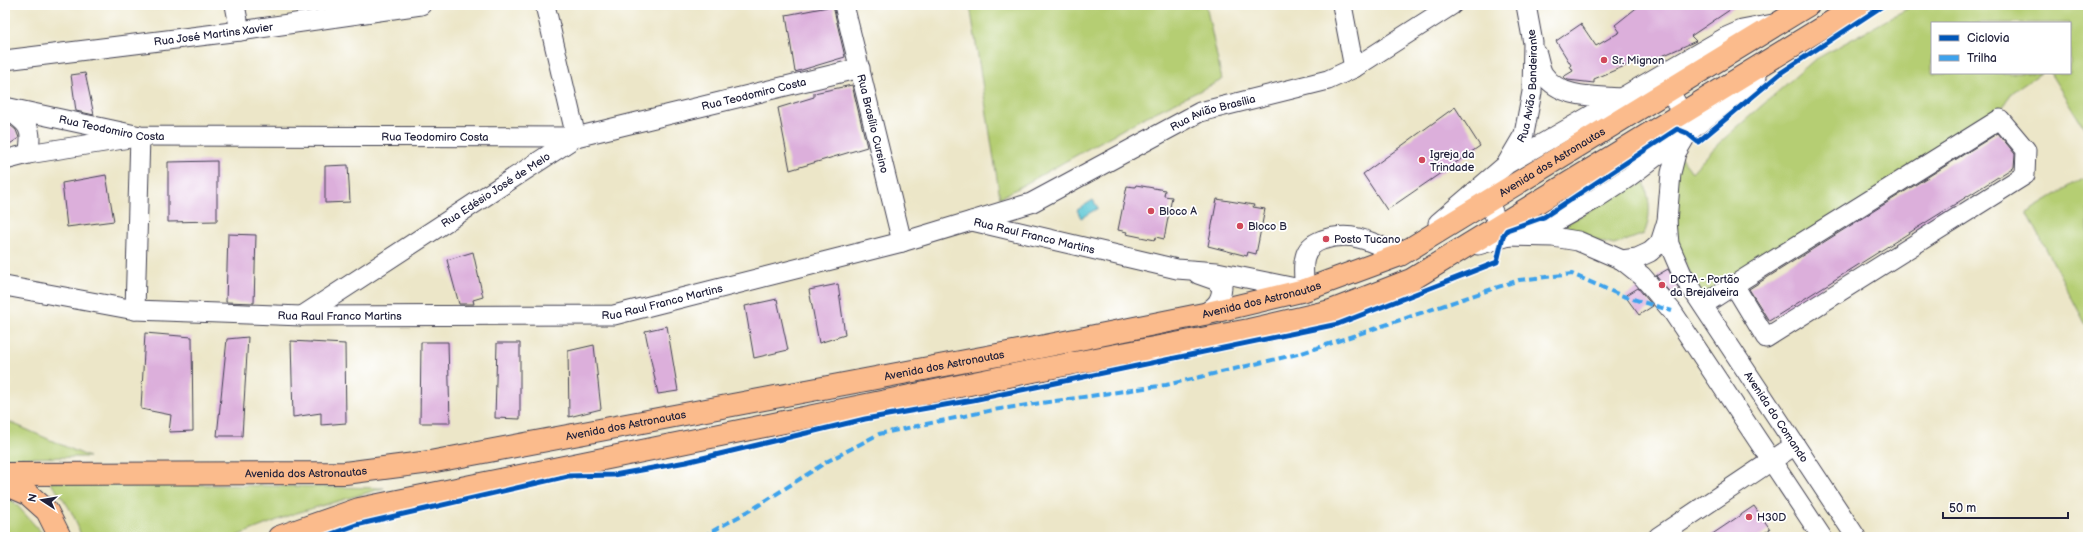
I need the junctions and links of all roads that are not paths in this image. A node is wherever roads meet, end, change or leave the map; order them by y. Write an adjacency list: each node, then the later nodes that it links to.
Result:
1 (235, 5): 11 (street)
2 (421, 5): 10 (street, Rua José Martins Xavier)
3 (545, 5): 21 (street)
4 (844, 5): 14 (street, Rua Brasílio Cursino)
5 (1342, 5): 15 (street)
6 (1452, 5): 15 (street, Rua Avião Brasília)
7 (1526, 5): 12 (street, Rua Avião Bandeirante)
8 (1808, 5): 16 (main road, Avenida dos Astronautas)
9 (1859, 5): 19 (main road)
10 (364, 9): 11 (street, Rua José Martins Xavier)
11 (240, 31): 13 (street, Rua José Martins Xavier)
12 (1533, 43): 17 (street); 24 (street, Rua Avião Bandeirante)
13 (5, 60)
14 (860, 68): 21 (street, Rua Teodomiro Costa); 29 (street, Rua Brasílio Cursino)
15 (1354, 68): 26 (street, Rua Avião Brasília)
16 (1664, 83): 17 (street); 19 (street); 25 (main road, Avenida dos Astronautas)
17 (1622, 98): 24 (street)
18 (5, 108): 20 (street, Rua Teodomiro Costa); 22 (street)
19 (1685, 123): 27 (street); 28 (main road)
20 (140, 136): 21 (street, Rua Teodomiro Costa); 22 (street); 37 (street)
21 (576, 137): 40 (street, Rua Edésio José de Melo)
22 (28, 154): 23 (street)
23 (5, 160)
24 (1507, 164): 25 (street)
25 (1486, 194): 28 (street); 30 (main road, Avenida dos Astronautas)
26 (971, 221): 29 (street, Rua Raul Franco Martins); 32 (street, Rua Raul Franco Martins)
27 (1667, 221): 31 (street); 36 (street, Avenida do Comando)
28 (1501, 232): 31 (street); 48 (main road)
29 (902, 242): 40 (street, Rua Raul Franco Martins)
30 (1400, 255): 35 (main road, Avenida dos Astronautas); 35 (street)
31 (1622, 260): 38 (street)
32 (1177, 269): 35 (street, Rua Raul Franco Martins); 39 (street)
33 (1734, 285): 33 (street); 36 (street)
34 (5, 286): 37 (street, Rua Raul Franco Martins)
35 (1305, 290): 39 (main road, Avenida dos Astronautas)
36 (1700, 300): 38 (street); 41 (street, Avenida do Comando)
37 (135, 310): 40 (street, Rua Raul Franco Martins)
38 (1672, 311): 42 (street)
39 (1204, 314): 43 (main road, Avenida dos Astronautas)
40 (302, 316)
41 (1794, 445): 42 (street); 45 (street, Avenida do Comando)
42 (1771, 461): 46 (street); 49 (street)
43 (5, 474)
44 (5, 484): 47 (main road)
45 (1842, 517): 46 (street); 50 (street, Avenida do Comando)
46 (1817, 535)
47 (60, 537)
48 (279, 537)
49 (1658, 537)
50 (1856, 537)

